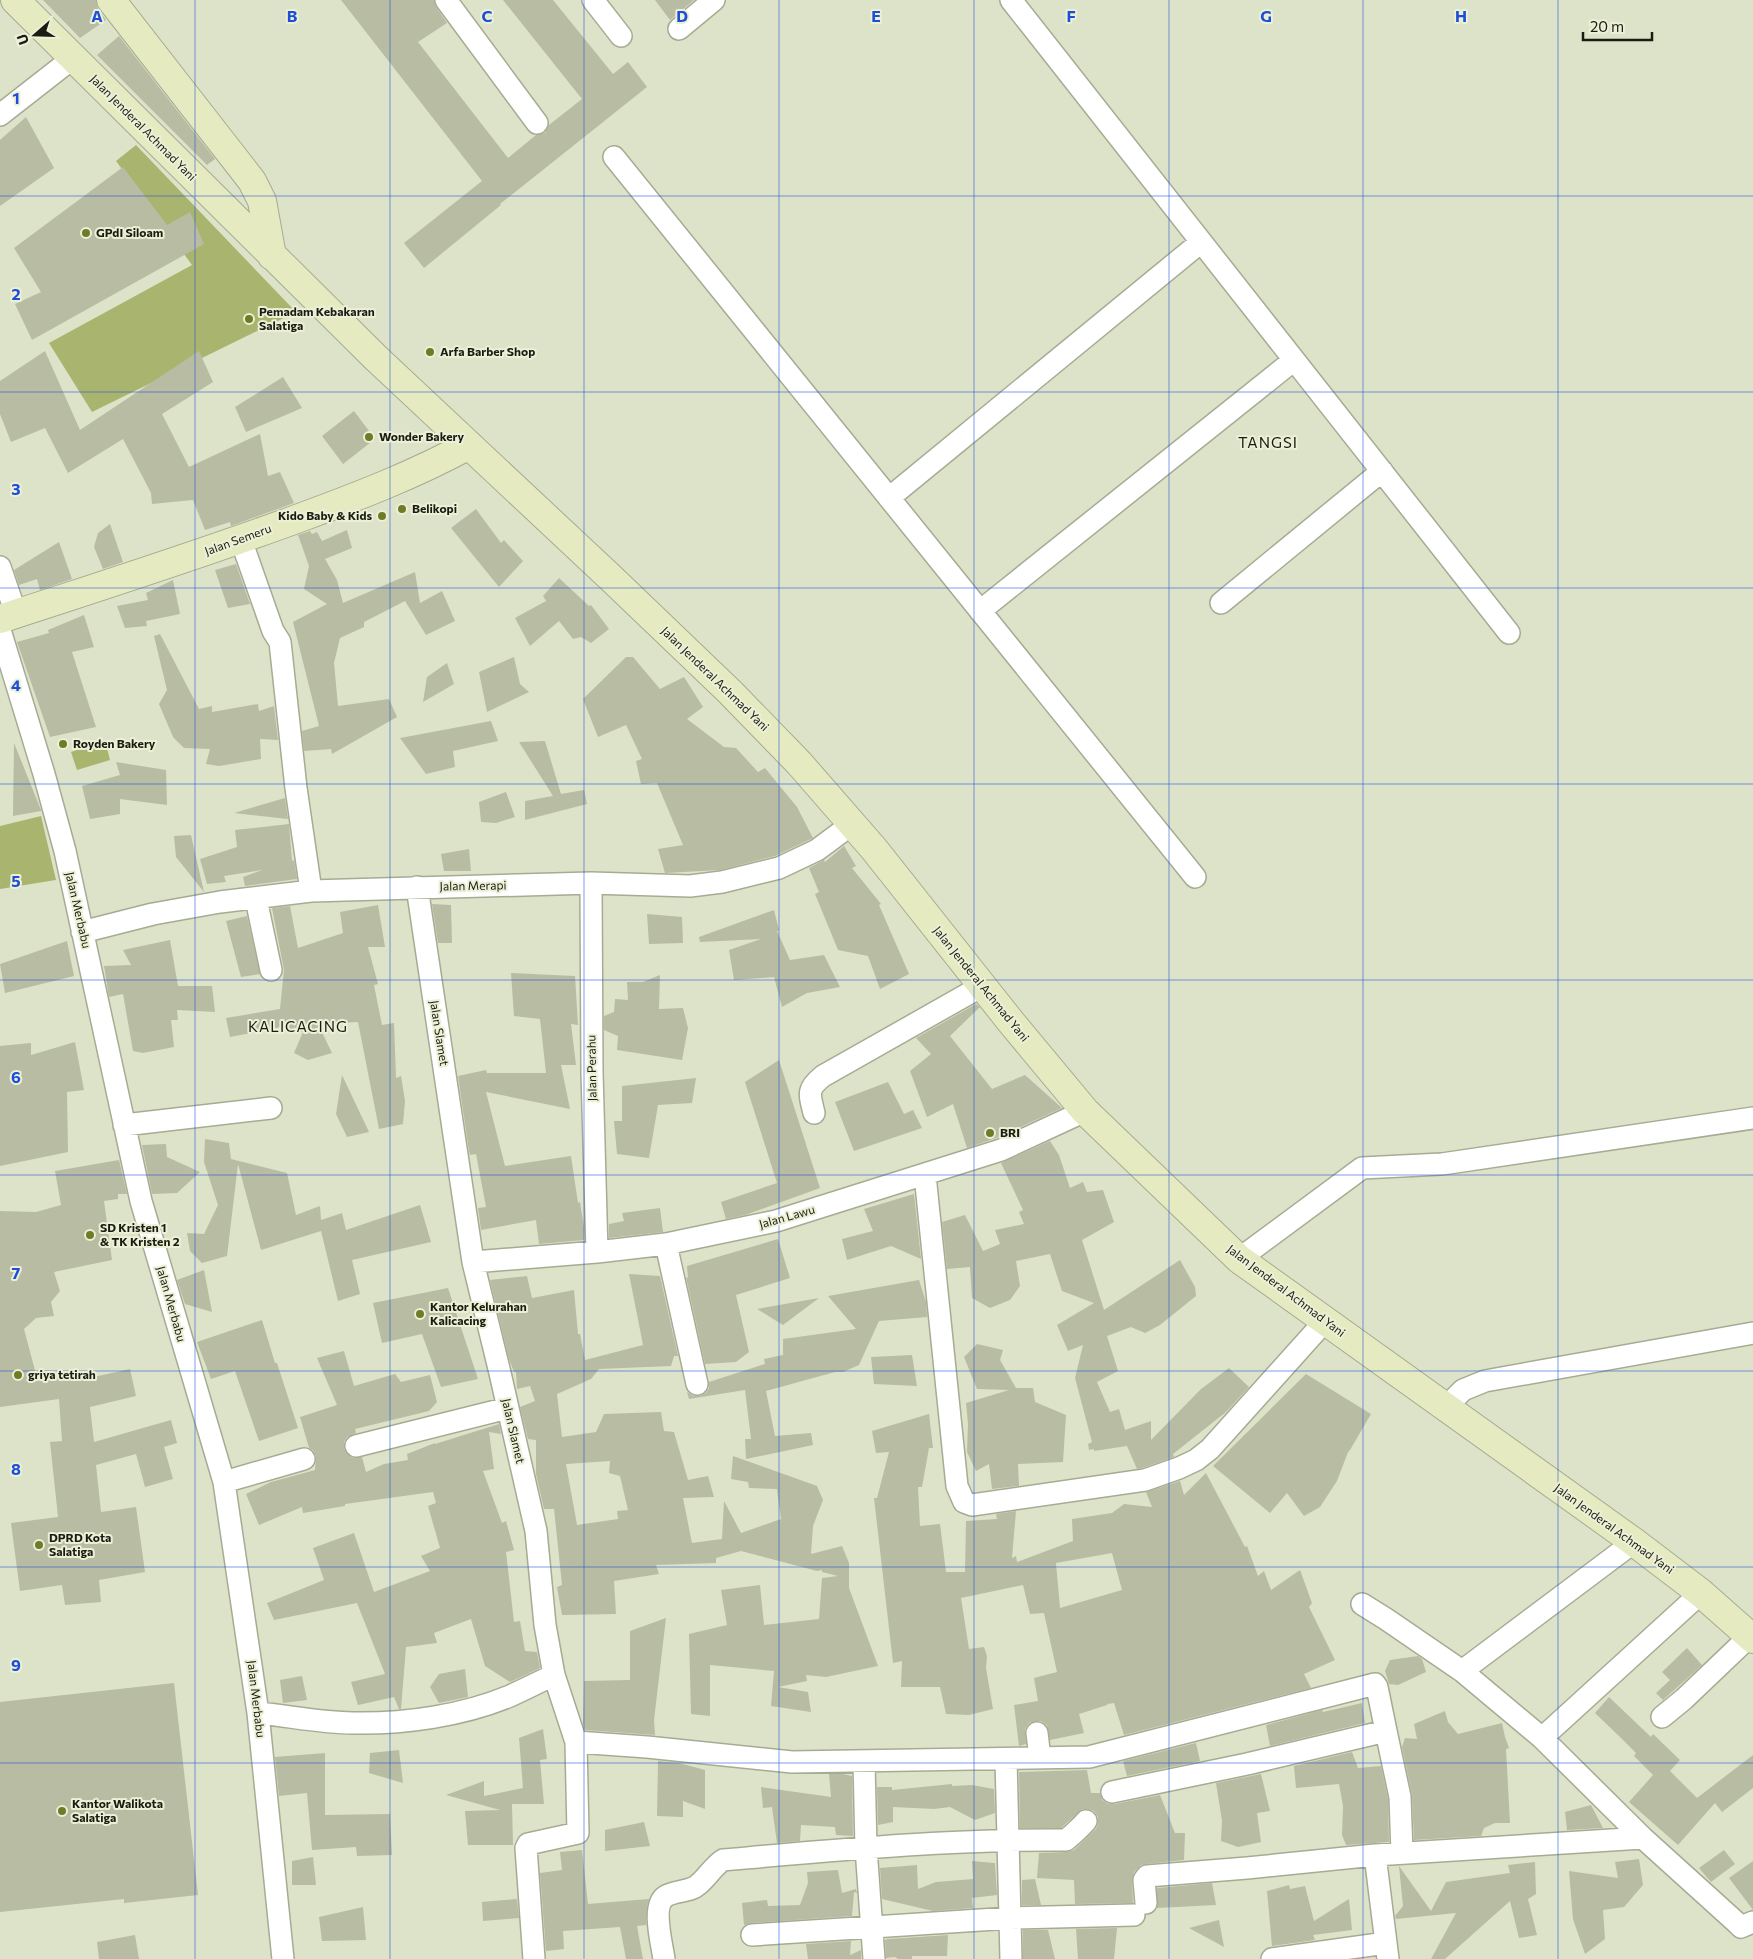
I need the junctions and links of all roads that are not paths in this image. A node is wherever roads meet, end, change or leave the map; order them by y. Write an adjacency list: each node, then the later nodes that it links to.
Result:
1 (15, 0): 9 (main road, Jalan Jenderal Achmad Yani)
2 (111, 0): 14 (main road)
3 (446, 0): 11 (street)
4 (593, 0): 8 (street)
5 (714, 0): 7 (street)
6 (1011, 0): 13 (street)
7 (679, 29)
8 (621, 36)
9 (73, 58): 10 (street); 14 (main road, Jalan Jenderal Achmad Yani)
10 (0, 115)
11 (537, 123)
12 (614, 157): 18 (street)
13 (1201, 242): 15 (street); 18 (street)
14 (272, 256): 16 (main road, Jalan Jenderal Achmad Yani)
15 (1294, 360): 17 (street); 22 (street)
16 (469, 445): 19 (main road, Jalan Semeru); 25 (main road, Jalan Jenderal Achmad Yani)
17 (1382, 471): 21 (street); 24 (street)
18 (889, 498): 22 (street)
19 (241, 540): 23 (main road, Jalan Semeru); 29 (street)
20 (0, 567): 23 (street, Jalan Merbabu)
21 (1221, 603)
22 (980, 611): 26 (street)
23 (5, 621): 31 (street, Jalan Merbabu)
24 (1509, 633)
25 (852, 824): 27 (street, Jalan Merapi); 33 (main road, Jalan Jenderal Achmad Yani)
26 (1194, 877)
27 (591, 883): 28 (street, Jalan Merapi); 41 (street, Jalan Perahu)
28 (417, 888): 29 (street, Jalan Merapi); 43 (street, Jalan Slamet)
29 (311, 892): 30 (street, Jalan Merapi)
30 (256, 899): 31 (street, Jalan Merapi); 32 (street)
31 (82, 932): 38 (street, Jalan Merbabu)
32 (271, 970)
33 (982, 986): 35 (main road, Jalan Jenderal Achmad Yani); 36 (street)
34 (271, 1108): 38 (street)
35 (1085, 1111): 39 (street, Jalan Lawu); 42 (main road, Jalan Jenderal Achmad Yani)
36 (814, 1113)
37 (1753, 1118): 42 (street)
38 (124, 1125): 51 (street, Jalan Merbabu)
39 (925, 1175): 40 (street, Jalan Lawu); 44 (street)
40 (666, 1244): 41 (street, Jalan Lawu); 46 (street)
41 (597, 1252): 43 (street, Jalan Lawu)
42 (1239, 1259): 44 (main road, Jalan Jenderal Achmad Yani)
43 (473, 1262): 48 (street, Jalan Slamet)
44 (1325, 1321): 47 (main road, Jalan Jenderal Achmad Yani)
45 (1753, 1333): 47 (street)
46 (697, 1384)
47 (1446, 1407): 52 (main road, Jalan Jenderal Achmad Yani)
48 (508, 1408): 49 (street); 57 (street, Jalan Slamet)
49 (356, 1446)
50 (304, 1459): 51 (street)
51 (224, 1482): 58 (street, Jalan Merbabu)
52 (1634, 1542): 53 (main road, Jalan Jenderal Achmad Yani); 56 (street)
53 (1701, 1593): 55 (main road, Jalan Jenderal Achmad Yani); 62 (street)
54 (1362, 1604): 56 (street)
55 (1751, 1637): 59 (street)
56 (1462, 1672): 62 (street)
57 (554, 1675): 58 (street); 63 (street, Jalan Slamet)
58 (258, 1713): 79 (street, Jalan Merbabu)
59 (1662, 1718)
60 (1386, 1732): 64 (street); 67 (street); 72 (street)
61 (1037, 1733): 64 (street)
62 (1542, 1738): 69 (street)
63 (576, 1742): 66 (street); 80 (street, Jalan Slamet)
64 (1040, 1758): 65 (street)
65 (1006, 1759): 66 (street); 70 (street)
66 (864, 1762): 71 (street)
67 (1112, 1792)
68 (1086, 1820): 70 (street)
69 (1643, 1838): 72 (street); 75 (street)
70 (1009, 1840): 71 (street); 74 (street)
71 (866, 1848): 76 (street); 81 (street)
72 (1402, 1853): 73 (street)
73 (1375, 1854): 74 (street); 78 (street)
74 (1011, 1918): 76 (street); 83 (street)
75 (1753, 1922)
76 (872, 1928): 77 (street); 82 (street)
77 (752, 1934)
78 (1387, 1951): 84 (street)
79 (283, 1959)
80 (534, 1959)
81 (664, 1959)
82 (874, 1959)
83 (1012, 1959)
84 (1272, 1959)

